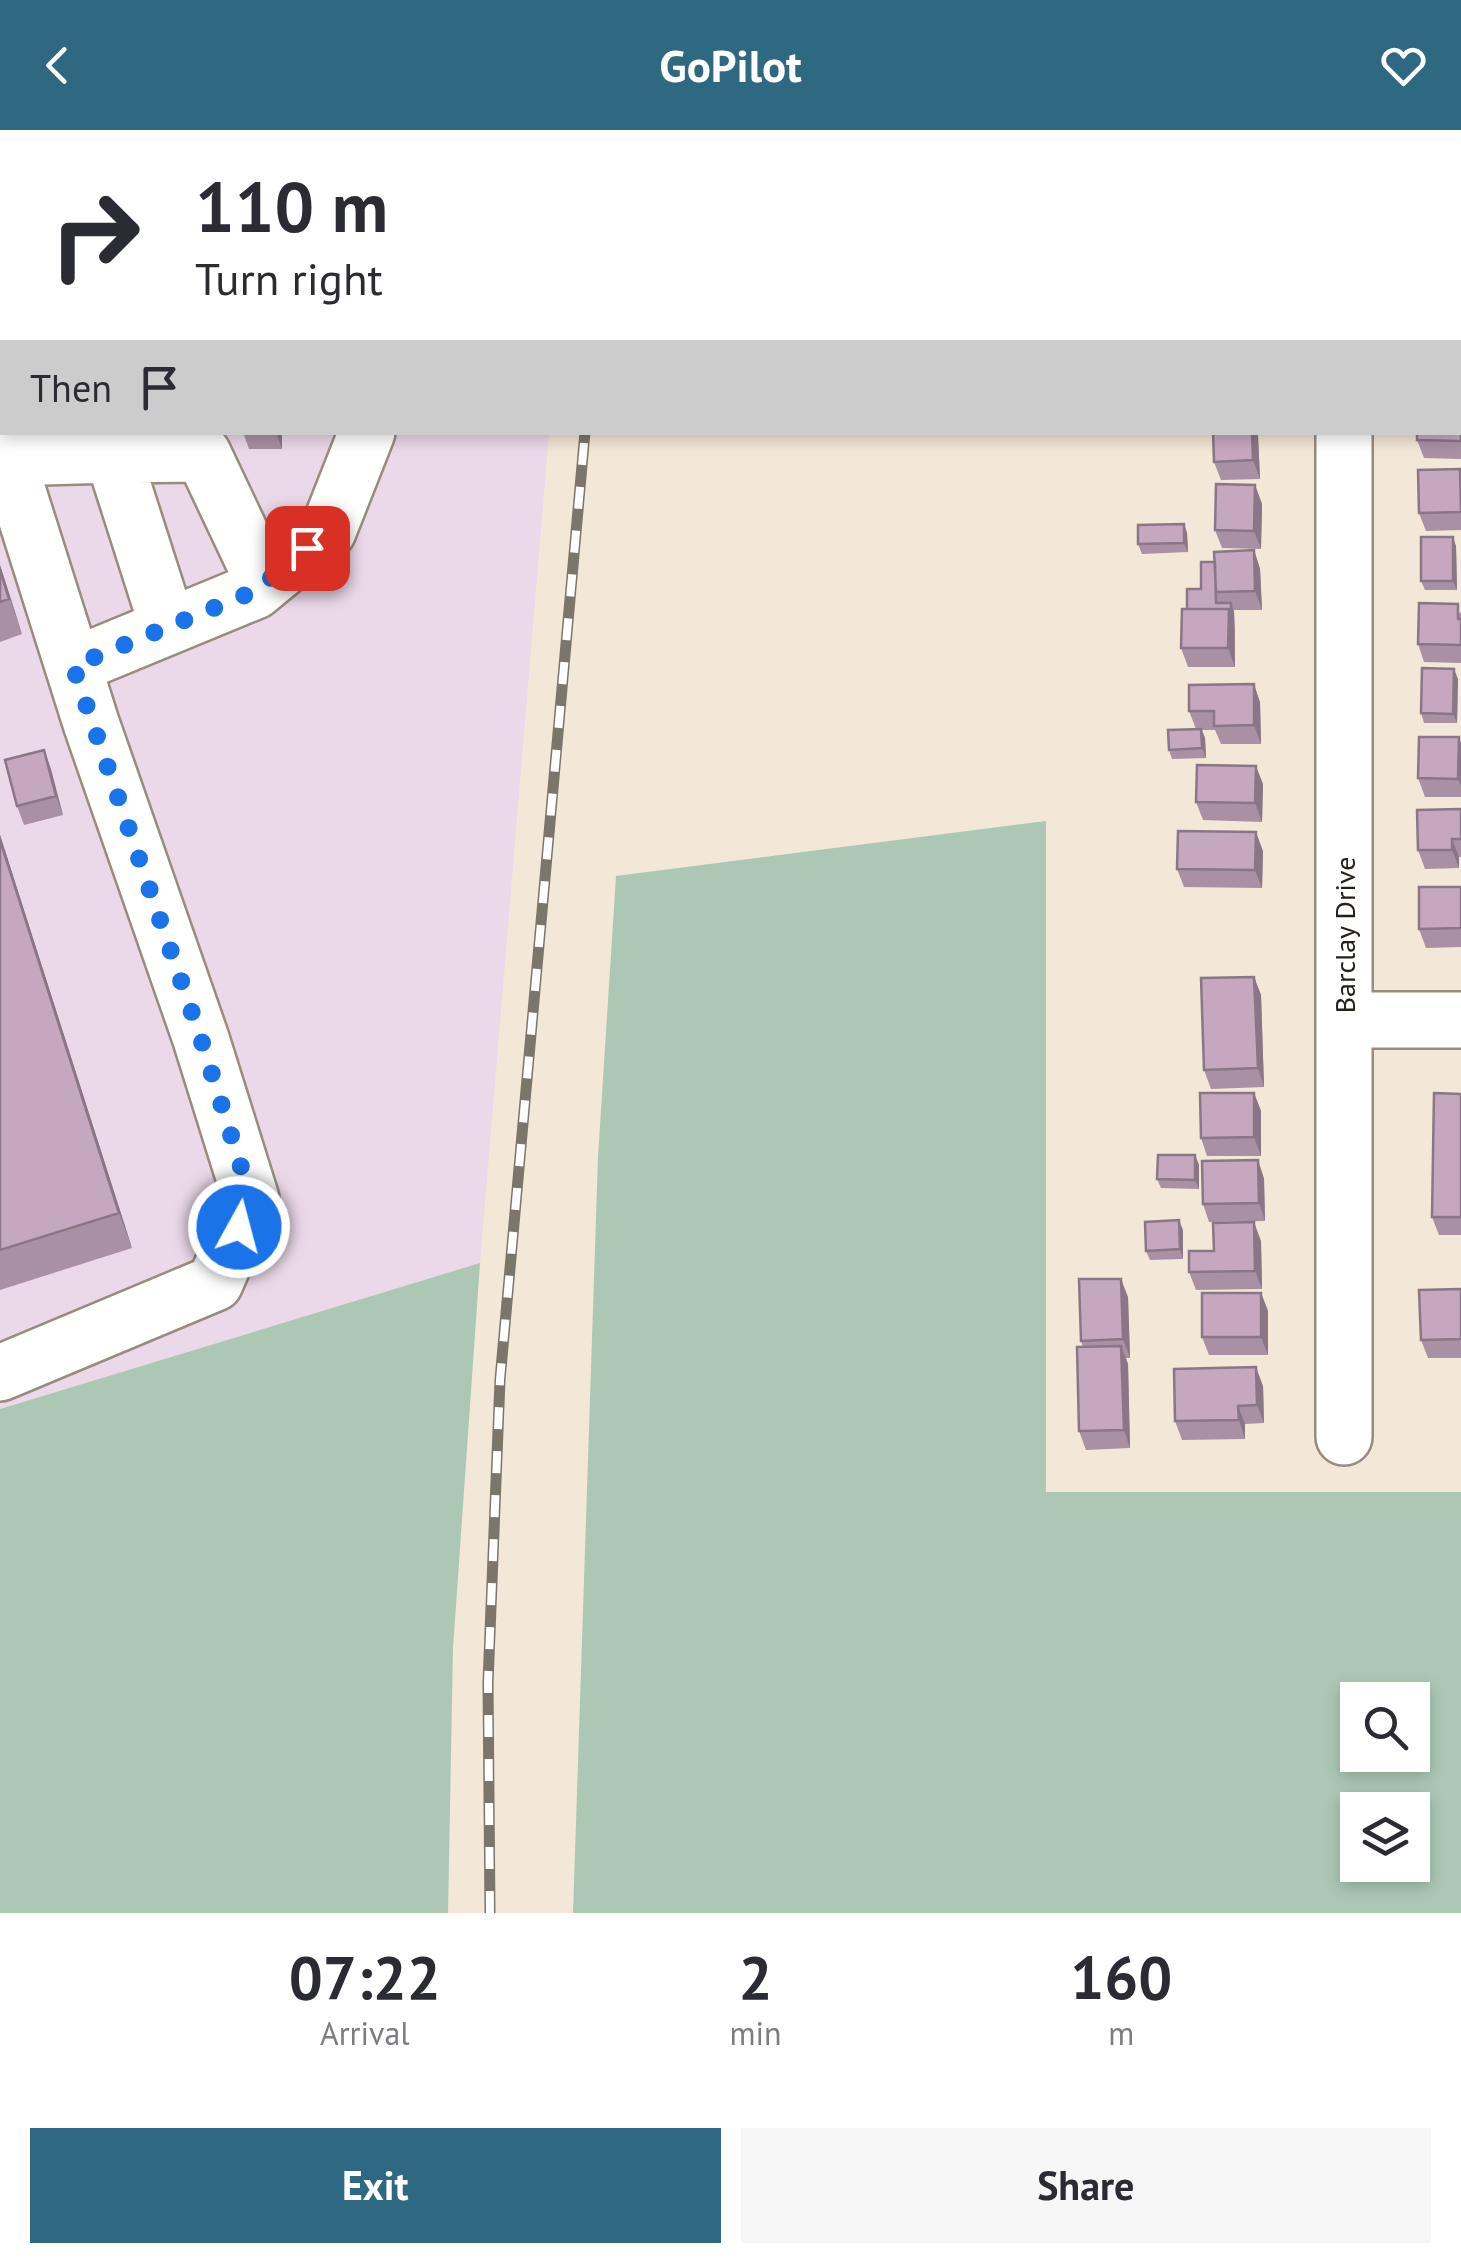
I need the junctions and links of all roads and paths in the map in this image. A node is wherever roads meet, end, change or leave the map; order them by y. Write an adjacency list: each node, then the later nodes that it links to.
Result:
1 (367, 435): 5 (street)
2 (1344, 435): 8 (street, Barclay Drive)
3 (4, 446): 4 (street); 7 (street)
4 (113, 455): 5 (street); 6 (street)
5 (264, 584): 6 (street)
6 (168, 626): 7 (street)
7 (73, 666): 10 (street)
8 (1344, 1020): 9 (street); 11 (street, Barclay Drive)
9 (1461, 1020)
10 (0, 1373)
11 (1344, 1437)

